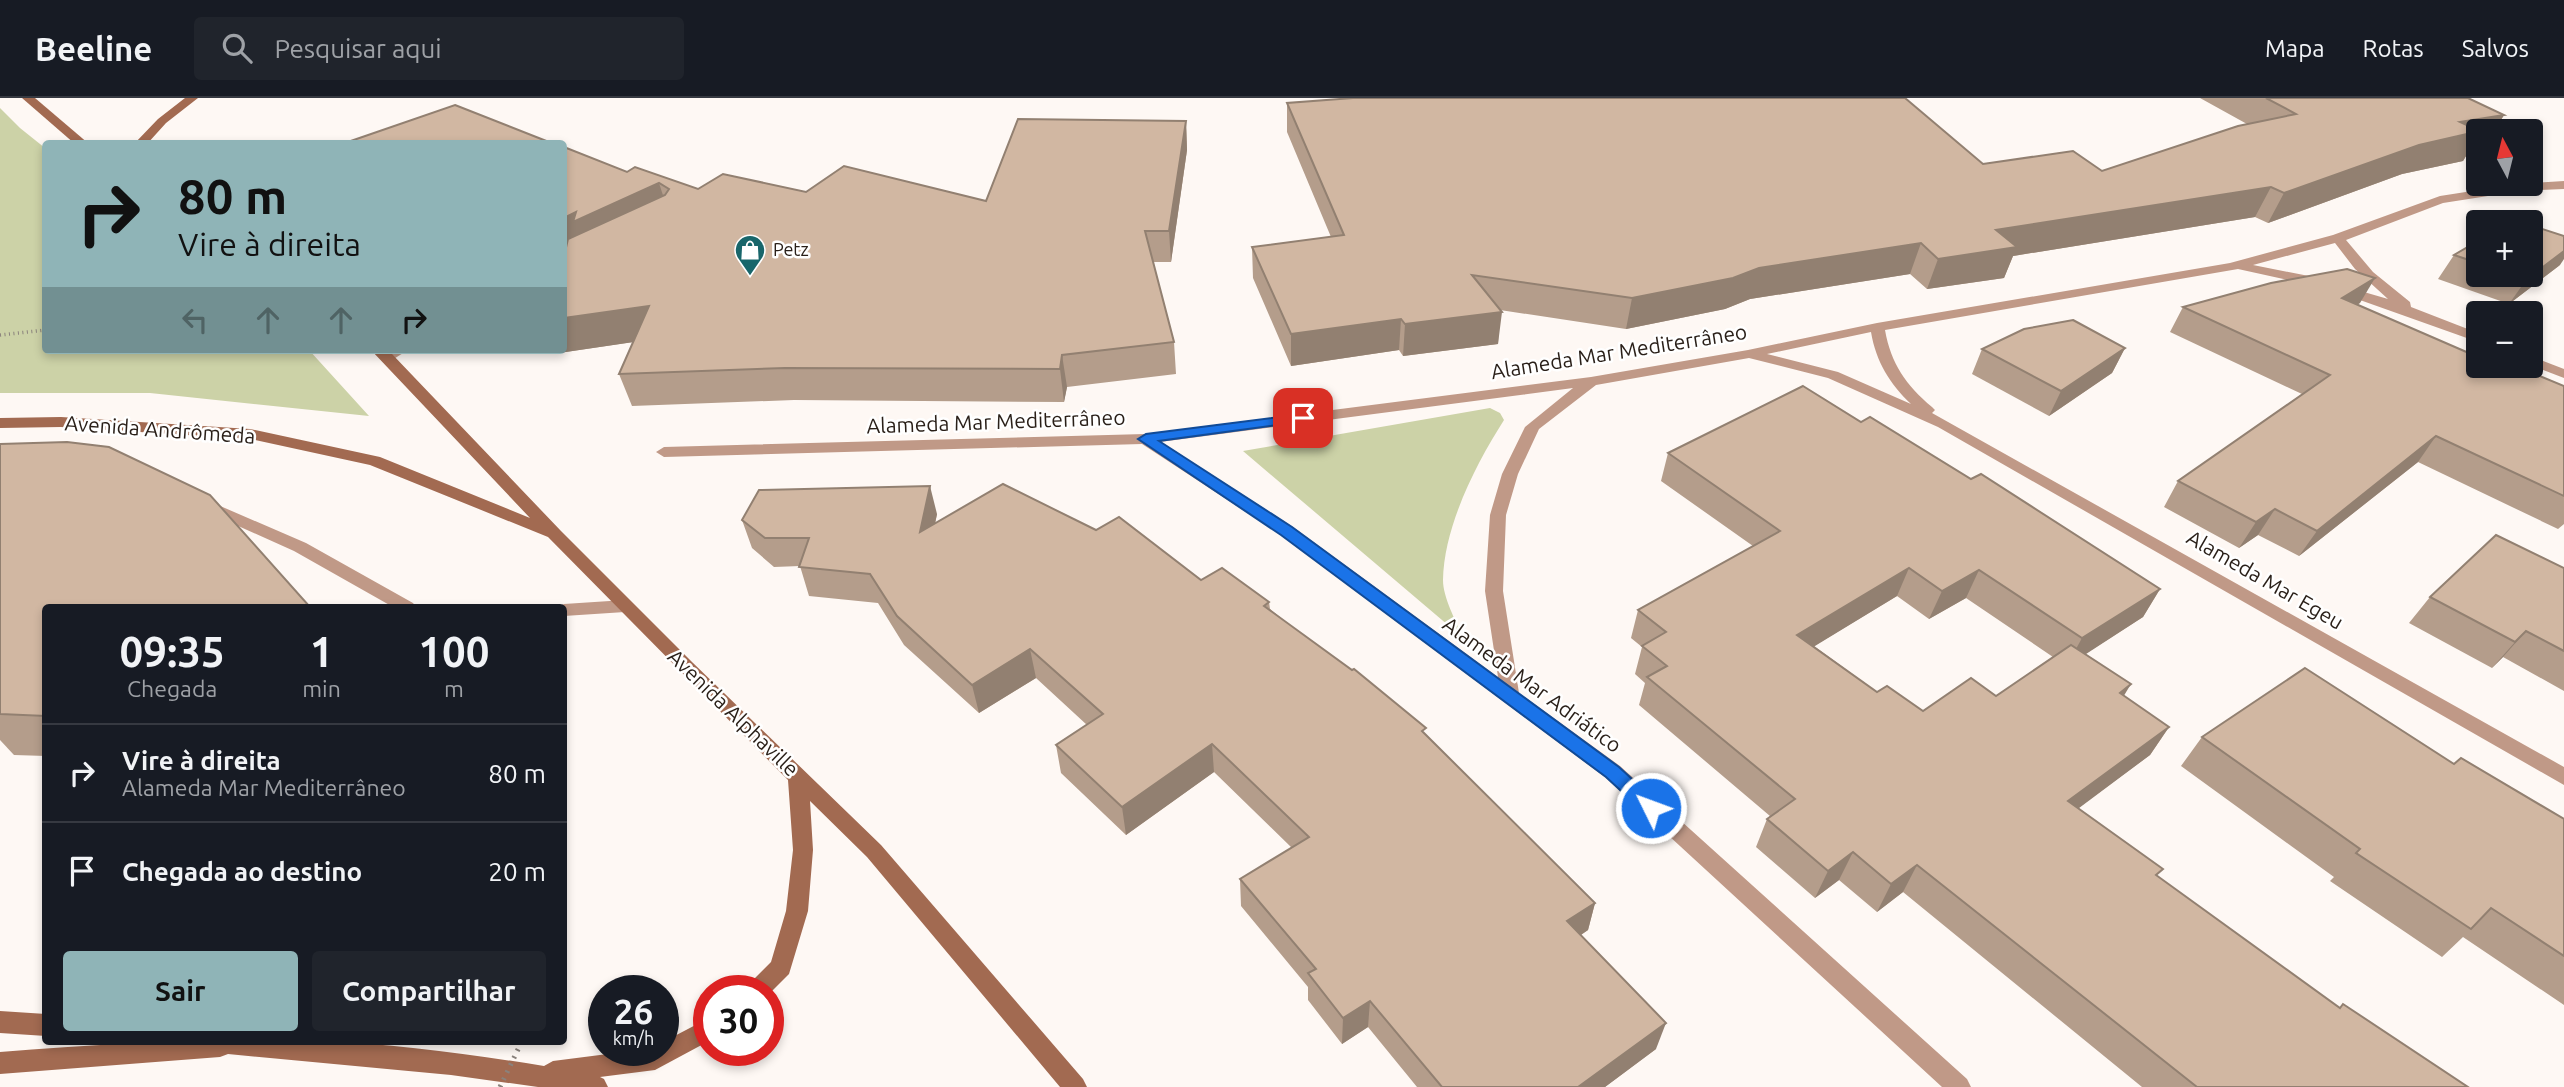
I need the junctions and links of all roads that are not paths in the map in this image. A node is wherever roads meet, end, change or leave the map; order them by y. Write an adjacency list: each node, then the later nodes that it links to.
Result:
1 (29, 98): 3 (main road)
2 (192, 98): 4 (main road)
3 (78, 140)
4 (144, 140)
5 (2564, 185): 6 (street, Alameda Mar Mediterrâneo)
6 (2338, 238): 7 (street, Alameda Mar Mediterrâneo); 8 (street)
7 (2231, 267): 8 (street); 9 (street, Alameda Mar Mediterrâneo)
8 (2430, 318): 10 (street)
9 (1877, 327): 12 (street, Alameda Mar Mediterrâneo); 17 (street, Alameda Mar Egeu)
10 (2466, 333)
11 (391, 354): 21 (main road, Avenida Alphaville)
12 (1748, 354): 15 (street, Alameda Mar Mediterrâneo); 17 (street, Alameda Mar Egeu)
13 (2543, 365): 14 (street)
14 (2564, 374)
15 (1591, 381): 18 (street, Alameda Mar Mediterrâneo); 25 (street)
16 (0, 423): 21 (main road, Avenida Andrômeda)
17 (1943, 424): 27 (street, Alameda Mar Egeu)
18 (1146, 439): 19 (street, Alameda Mar Mediterrâneo); 25 (street, Alameda Mar Adriático)
19 (664, 452)
20 (189, 497): 22 (street)
21 (555, 535): 23 (main road, Avenida Alphaville)
22 (402, 604)
23 (625, 606): 24 (street); 26 (main road, Avenida Alphaville)
24 (567, 610)
25 (1511, 699): 37 (street, Alameda Mar Adriático)
26 (798, 776): 28 (main road); 36 (main road, Avenida Alphaville)
27 (2564, 777)
28 (773, 975)
29 (0, 1022): 30 (main road)
30 (42, 1025)
31 (693, 1038): 34 (main road)
32 (238, 1045): 33 (main road); 34 (main road)
33 (0, 1063)
34 (539, 1074): 35 (main road)
35 (596, 1087)
36 (1075, 1087)
37 (1959, 1087)

